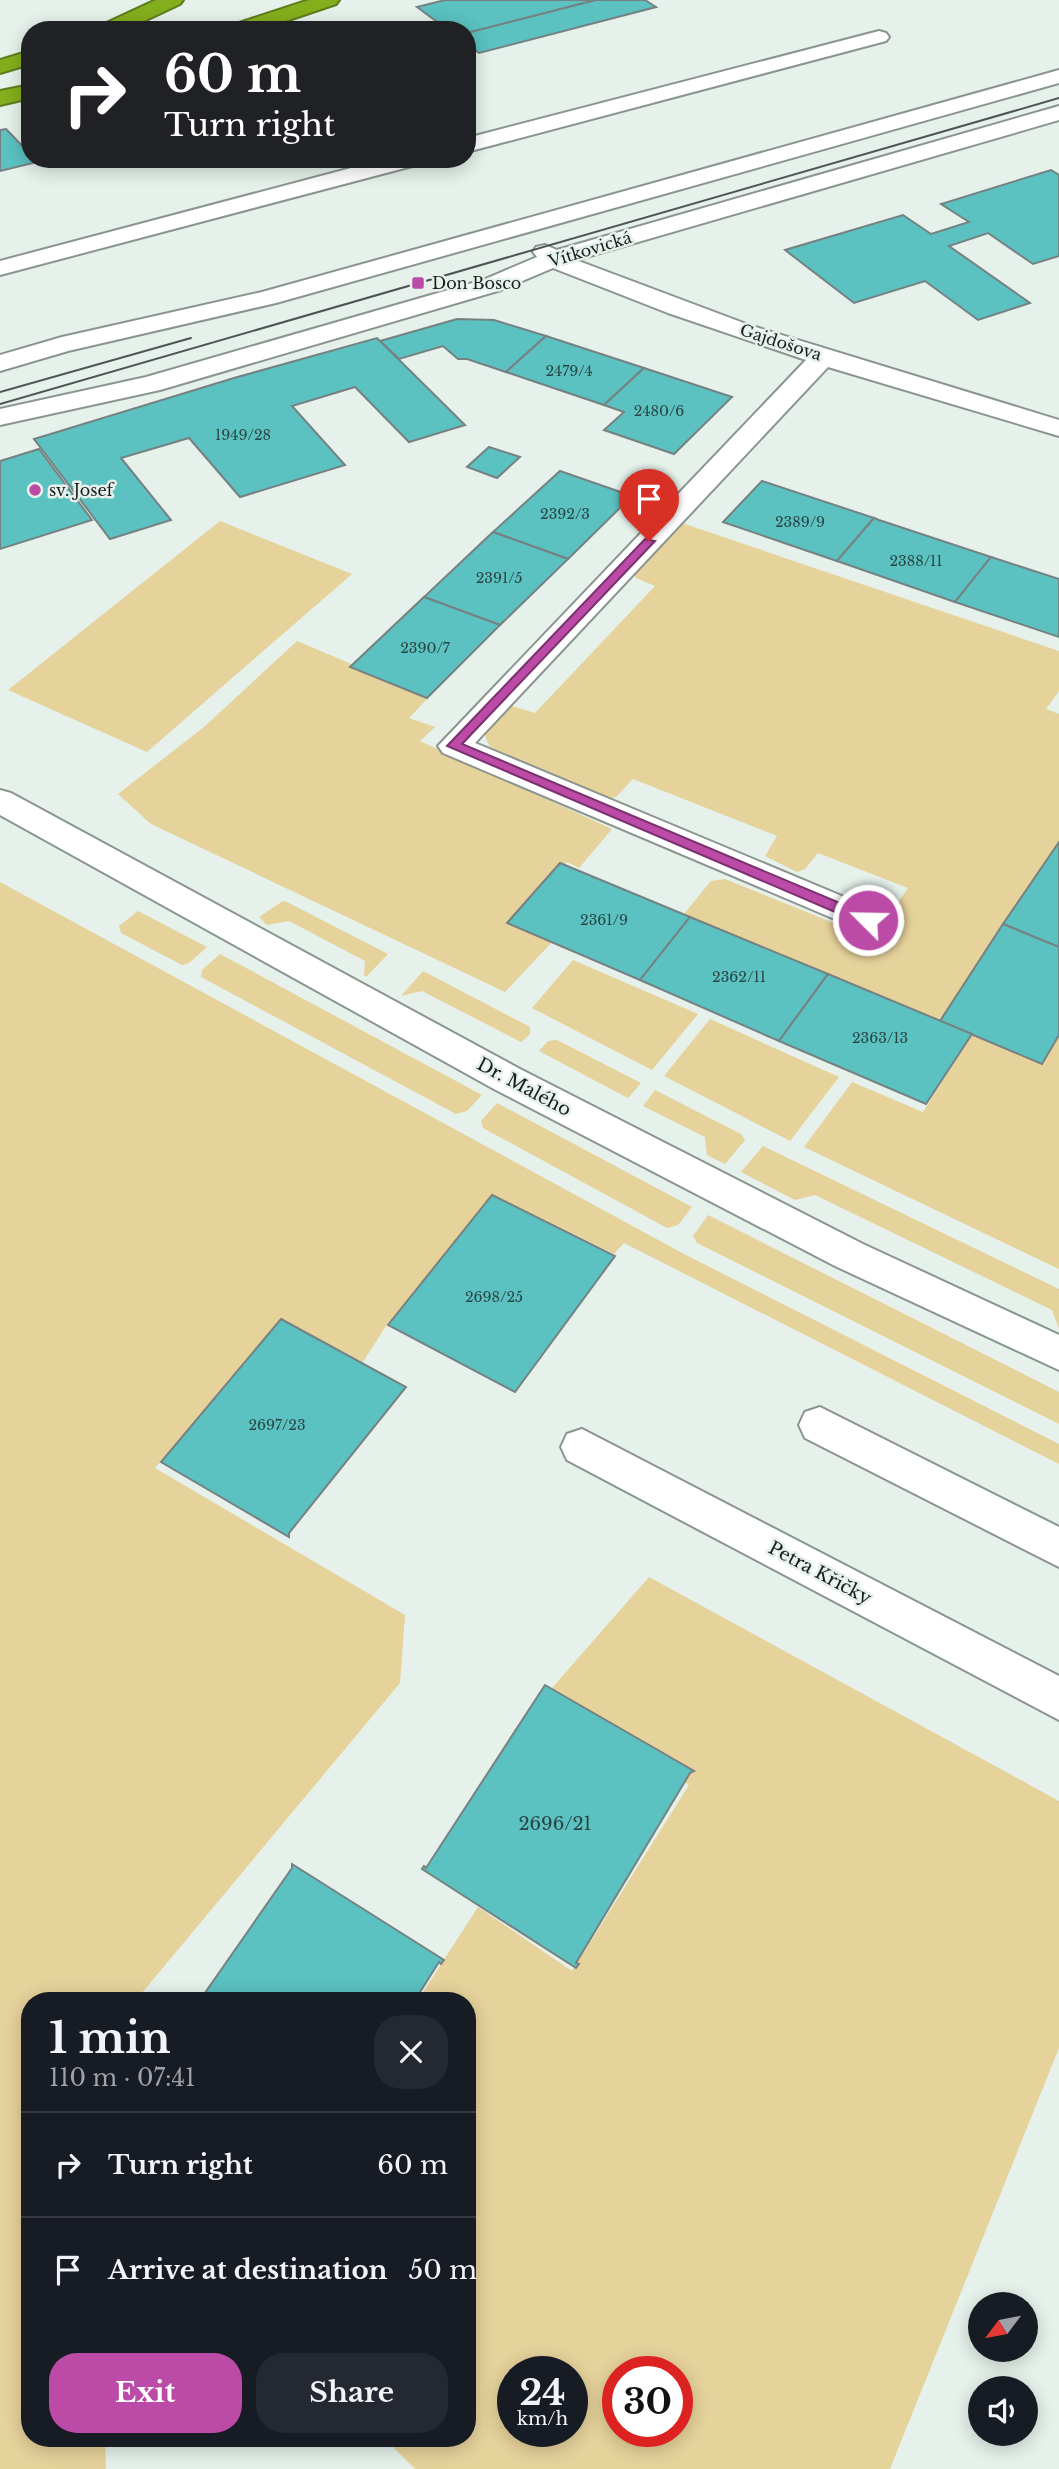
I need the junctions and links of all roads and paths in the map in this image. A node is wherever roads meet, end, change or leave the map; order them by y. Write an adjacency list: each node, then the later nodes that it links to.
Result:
1 (173, 0): 3 (highway)
2 (329, 0): 4 (highway)
3 (127, 21)
4 (265, 21)
5 (879, 37): 12 (street)
6 (21, 60): 7 (highway)
7 (0, 66)
8 (1059, 76): 14 (street)
9 (21, 93): 10 (highway)
10 (0, 98)
11 (1059, 113): 15 (street, Vítkovická)
12 (476, 143)
13 (378, 168): 16 (street)
14 (517, 228): 15 (street, Gajdošova); 18 (street)
15 (554, 259): 17 (street, Gajdošova); 19 (street, Vítkovická)
16 (0, 268)
17 (824, 356): 20 (street, Gajdošova); 22 (street)
18 (0, 363)
19 (0, 417)
20 (1059, 428)
21 (0, 802): 23 (street, Dr. Malého)
22 (868, 920)
23 (1059, 1353)
24 (820, 1425): 26 (street)
25 (582, 1447): 27 (street, Petra Křičky)
26 (1059, 1548)
27 (1059, 1699)

